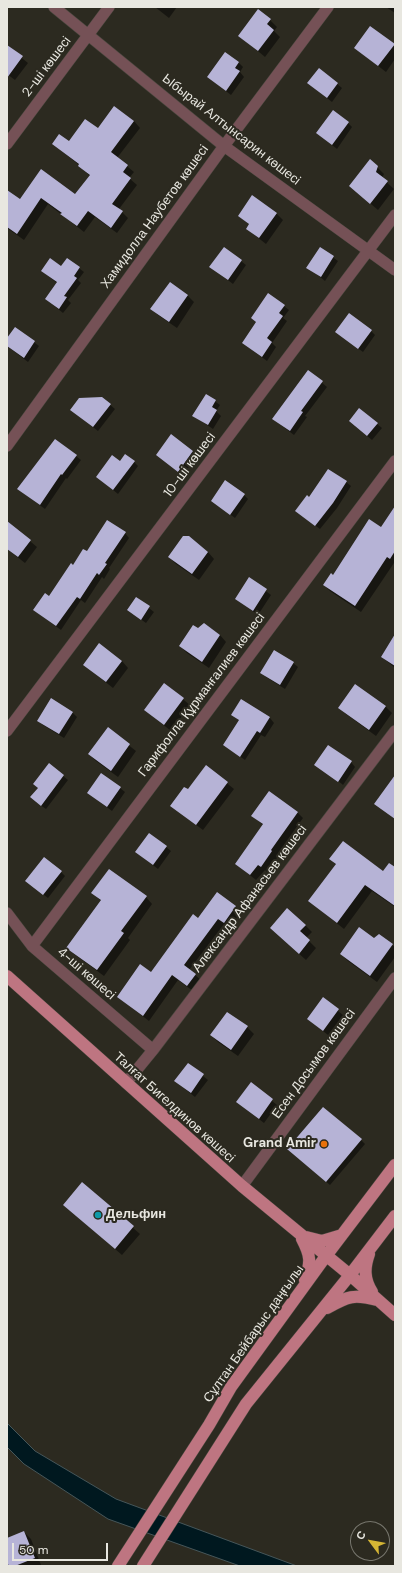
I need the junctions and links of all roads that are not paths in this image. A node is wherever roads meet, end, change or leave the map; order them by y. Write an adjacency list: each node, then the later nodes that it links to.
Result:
1 (54, 7): 4 (street, Ыбырай Алтынсарин көшесі)
2 (109, 7): 4 (street, 2-ші көшесі)
3 (328, 7): 6 (street, Хамидолла Наубетов көшесі)
4 (88, 35): 5 (street, 2-ші көшесі); 6 (street, Ыбырай Алтынсарин көшесі)
5 (7, 144)
6 (224, 146): 8 (street, Ыбырай Алтынсарин көшесі); 10 (street, Хамидолла Наубетов көшесі)
7 (395, 215): 8 (street, 10-ші көшесі)
8 (368, 251): 9 (street, Ыбырай Алтынсарин көшесі); 12 (street, 10-ші көшесі)
9 (395, 270)
10 (7, 446)
11 (395, 460): 15 (street, Гарифолла Құрманғалиев көшесі)
12 (7, 730)
13 (395, 731): 18 (street, Александр Афанасьев көшесі)
14 (7, 913): 15 (street, 4-ші көшесі)
15 (32, 946): 18 (street, 4-ші көшесі)
16 (7, 976): 19 (main road, Талғат Бигелдинов көшесі)
17 (395, 978): 21 (street, Есен Досымов көшесі)
18 (153, 1050): 19 (street, Александр Афанасьев көшесі)
19 (126, 1083): 21 (main road, Талғат Бигелдинов көшесі)
20 (395, 1165): 24 (main road, Сұлтан Бейбарыс даңғылы)
21 (242, 1186): 23 (main road, Талғат Бигелдинов көшесі)
22 (395, 1216): 25 (main road)
23 (299, 1234): 24 (main road); 26 (main road, Талғат Бигелдинов көшесі); 28 (main road)
24 (342, 1235): 26 (main road, Сұлтан Бейбарыс даңғылы)
25 (371, 1247): 27 (main road); 29 (main road)
26 (326, 1256): 27 (main road, Талғат Бигелдинов көшесі); 28 (main road, Сұлтан Бейбарыс даңғылы)
27 (350, 1276): 29 (main road, Талғат Бигелдинов көшесі); 30 (main road)
28 (302, 1289): 32 (main road, Сұлтан Бейбарыс даңғылы)
29 (378, 1301): 30 (main road); 31 (main road, Талғат Бигелдинов көшесі)
30 (321, 1311): 33 (main road)
31 (395, 1315)
32 (118, 1566)
33 (142, 1566)

